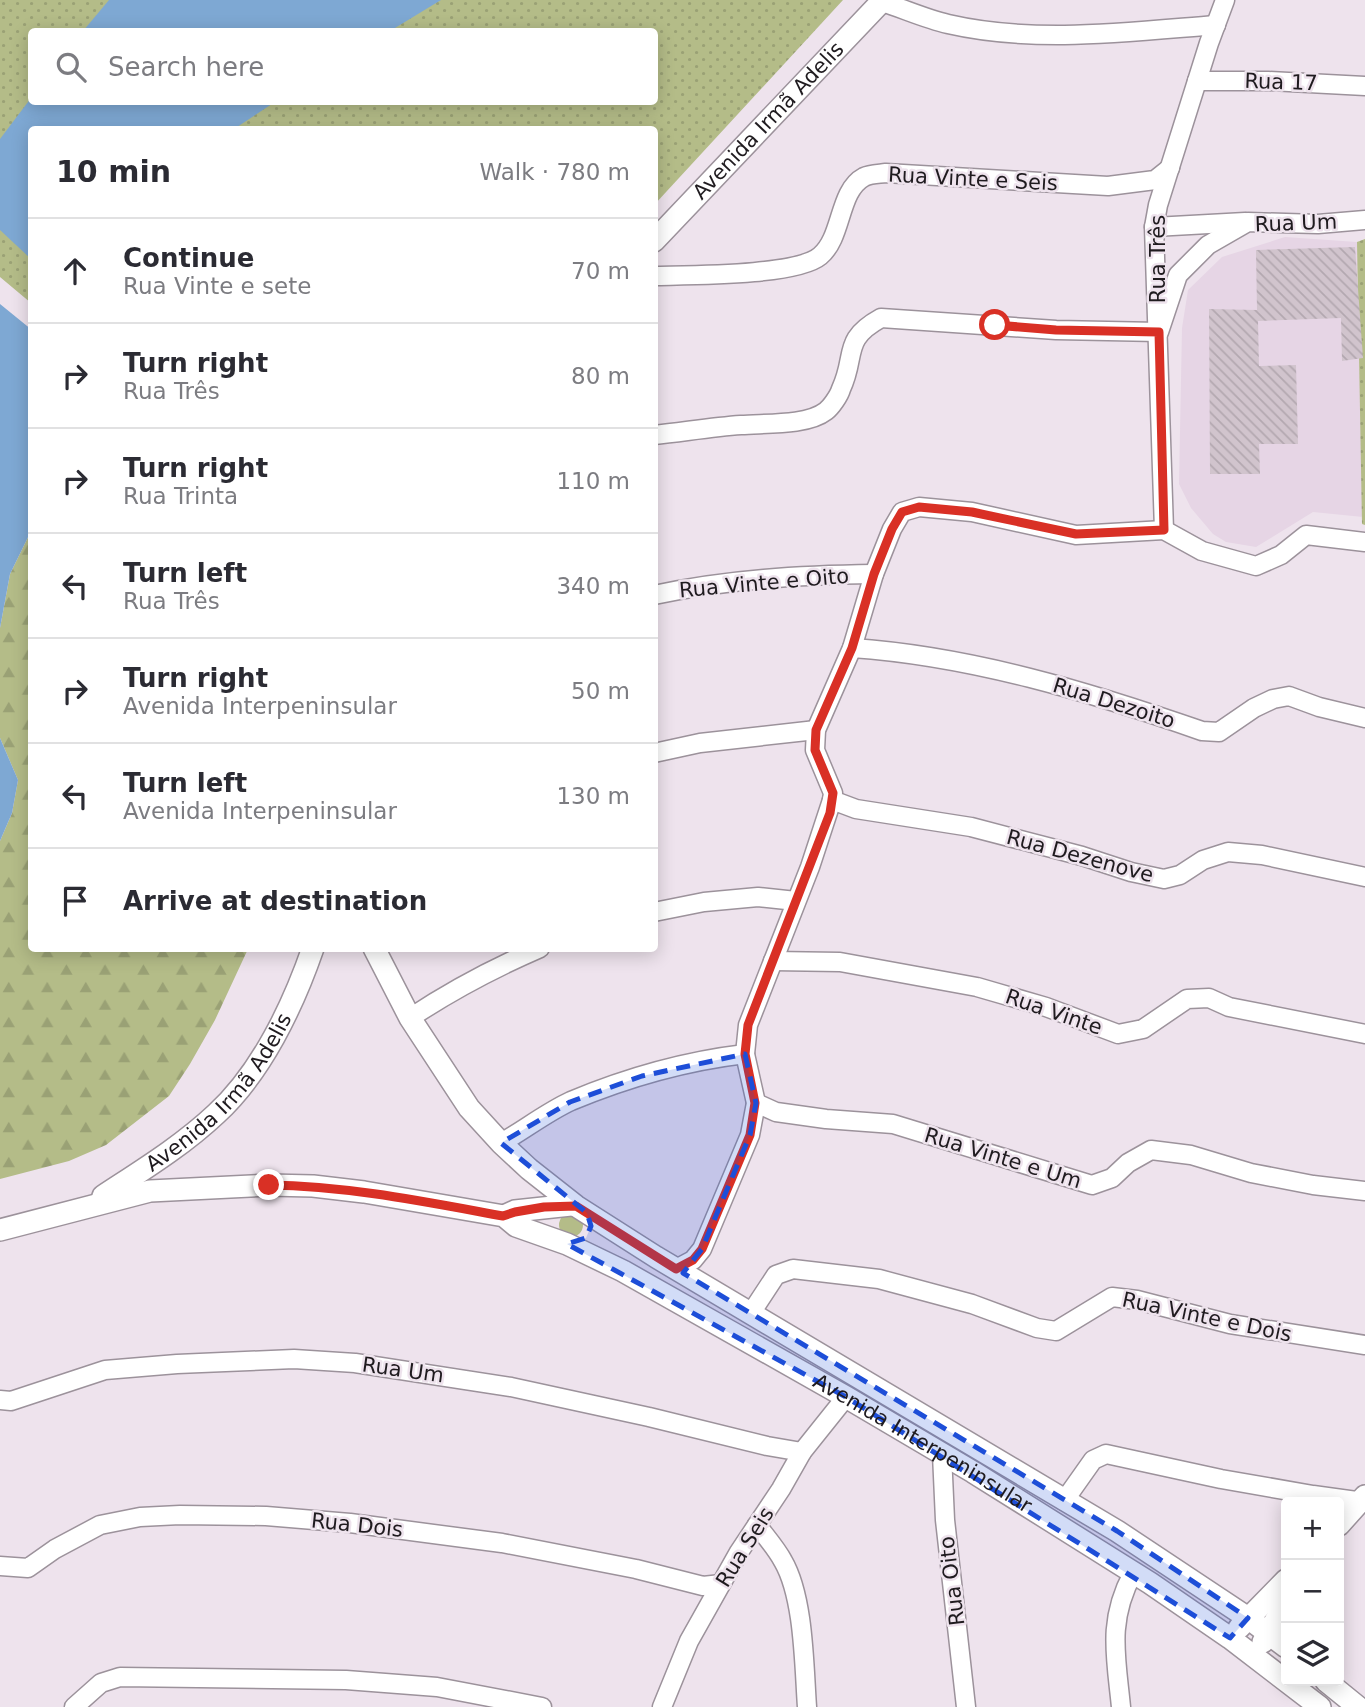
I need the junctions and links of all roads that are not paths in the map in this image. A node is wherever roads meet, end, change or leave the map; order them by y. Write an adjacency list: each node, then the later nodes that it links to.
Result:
1 (1225, 0): 3 (street, Rua Três)
2 (883, 1): 3 (street); 10 (street, Avenida Irmã Adelis)
3 (1216, 25): 4 (street, Rua Três)
4 (1197, 81): 5 (street, Rua 17); 6 (street, Rua Três)
5 (1365, 86)
6 (1170, 168): 9 (street, Rua Três); 11 (street, Rua Vinte e Seis)
7 (1365, 220): 8 (street, Rua Um)
8 (1248, 222): 9 (street); 12 (street, Rua Um)
9 (1154, 227): 12 (street, Rua Três)
10 (658, 237)
11 (658, 276)
12 (1159, 332): 13 (street); 14 (street, Rua Três)
13 (658, 435)
14 (1164, 530): 15 (street); 16 (street)
15 (1365, 542)
16 (874, 574): 17 (street, Rua Vinte e Oito); 18 (street)
17 (658, 594)
18 (852, 648): 19 (street, Rua Dezoito); 20 (street)
19 (1365, 718)
20 (816, 730): 21 (street); 22 (street)
21 (658, 751)
22 (832, 800): 23 (street, Rua Dezenove); 24 (street)
23 (1365, 877)
24 (796, 901): 25 (street); 29 (street)
25 (658, 911)
26 (311, 952): 36 (street, Avenida Irmã Adelis)
27 (375, 952): 30 (street)
28 (531, 952): 30 (street)
29 (773, 961): 31 (street, Rua Vinte); 32 (street)
30 (410, 1018): 34 (street)
31 (1365, 1034)
32 (745, 1054): 33 (street); 34 (street)
33 (755, 1103): 35 (street, Rua Vinte e Um); 41 (street)
34 (501, 1143): 37 (street)
35 (1365, 1191)
36 (89, 1205): 38 (street, Avenida Interpeninsular); 39 (street, Avenida Interpeninsular)
37 (576, 1207): 38 (street, Avenida Interpeninsular); 40 (street); 40 (street); 41 (street, Avenida Interpeninsular)
38 (503, 1216): 40 (street, Avenida Interpeninsular)
39 (0, 1230)
40 (564, 1242): 44 (street, Avenida Interpeninsular)
41 (676, 1269): 42 (street, Avenida Interpeninsular)
42 (751, 1313): 43 (street, Rua Vinte e Dois); 49 (street, Avenida Interpeninsular)
43 (1365, 1345)
44 (846, 1397): 46 (street, Rua Seis); 47 (street, Avenida Interpeninsular)
45 (0, 1400): 46 (street, Rua Um)
46 (802, 1452): 51 (street, Rua Seis)
47 (942, 1454): 53 (street, Avenida Interpeninsular); 66 (street, Rua Oito)
48 (1364, 1499): 49 (street); 50 (street)
49 (1064, 1501): 56 (street, Avenida Interpeninsular)
50 (1344, 1520)
51 (757, 1525): 54 (street, Rua Seis); 65 (street)
52 (0, 1566): 54 (street, Rua Dois)
53 (1133, 1573): 57 (street, Avenida Interpeninsular); 67 (street)
54 (721, 1584): 64 (street, Rua Seis)
55 (1281, 1585): 56 (street)
56 (1248, 1618): 57 (street); 58 (street, Avenida Interpeninsular)
57 (1230, 1638): 59 (street, Avenida Interpeninsular)
58 (1278, 1640): 59 (street)
59 (1254, 1656): 61 (street, Avenida Interpeninsular)
60 (1332, 1686): 68 (street)
61 (1307, 1703)
62 (74, 1707): 63 (street)
63 (542, 1707)
64 (662, 1707)
65 (807, 1707)
66 (966, 1707)
67 (1121, 1707)
68 (1358, 1707)

